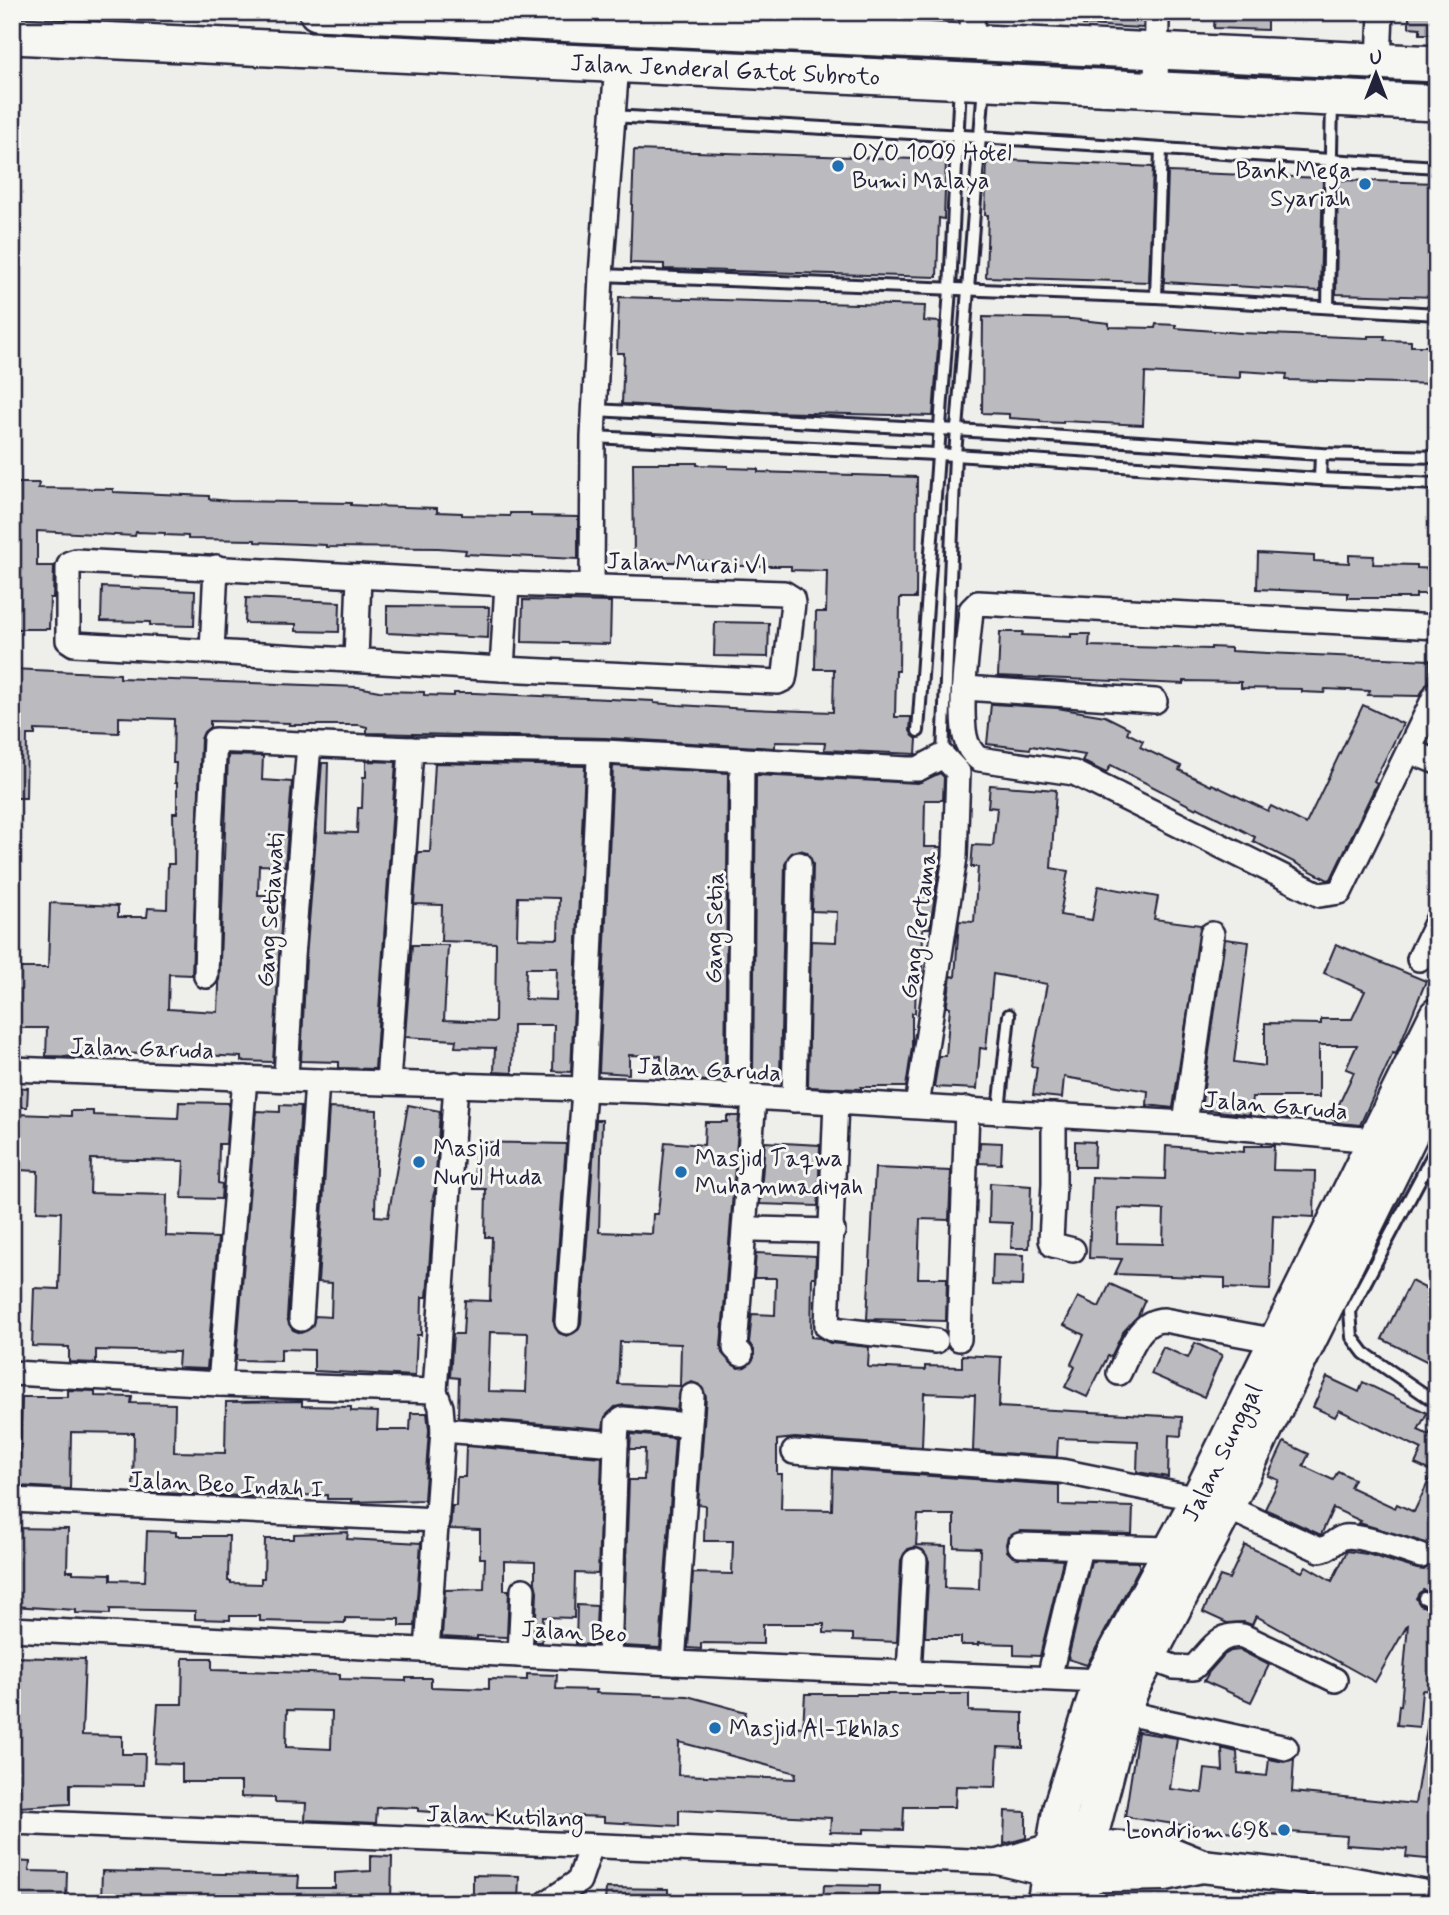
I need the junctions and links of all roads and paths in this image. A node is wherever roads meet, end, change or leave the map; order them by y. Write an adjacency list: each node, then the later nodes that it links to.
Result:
1 (317, 12): 3 (main road, Jalan Jenderal Gatot Subroto)
2 (1381, 12): 10 (street)
3 (355, 13): 4 (main road, Jalan Jenderal Gatot Subroto)
4 (607, 19): 9 (main road, Jalan Jenderal Gatot Subroto)
5 (883, 25): 6 (main road, Jalan Jenderal Gatot Subroto); 9 (main road, Jalan Jenderal Gatot Subroto)
6 (972, 27): 7 (main road, Jalan Jenderal Gatot Subroto)
7 (1157, 35): 10 (main road, Jalan Jenderal Gatot Subroto); 14 (street)
8 (12, 36): 11 (main road, Jalan Jenderal Gatot Subroto)
9 (683, 43): 11 (main road, Jalan Jenderal Gatot Subroto); 13 (main road, Jalan Jenderal Gatot Subroto)
10 (1379, 61): 12 (main road, Jalan Jenderal Gatot Subroto)
11 (617, 64): 17 (street)
12 (1437, 64)
13 (972, 82): 14 (main road, Jalan Jenderal Gatot Subroto); 18 (lane); 19 (lane)
14 (1156, 90): 15 (main road, Jalan Jenderal Gatot Subroto)
15 (1332, 98): 16 (main road, Jalan Jenderal Gatot Subroto); 21 (lane)
16 (1437, 103)
17 (612, 116): 18 (lane); 23 (street)
18 (957, 136): 19 (lane); 24 (lane)
19 (980, 137): 20 (lane); 25 (lane)
20 (1161, 149): 21 (lane); 26 (lane)
21 (1333, 161): 22 (lane); 27 (lane)
22 (1437, 167)
23 (601, 275): 24 (lane); 29 (street)
24 (950, 289): 25 (lane); 30 (lane)
25 (968, 290): 26 (lane); 31 (lane)
26 (1156, 297): 27 (lane)
27 (1328, 307): 28 (lane)
28 (1437, 314)
29 (595, 410): 30 (lane); 32 (street)
30 (940, 430): 31 (lane); 33 (lane)
31 (957, 430): 34 (lane); 35 (lane)
32 (593, 437): 33 (lane); 42 (street)
33 (939, 454): 35 (lane); 44 (lane)
34 (1321, 454): 36 (lane); 37 (lane)
35 (955, 455): 37 (lane); 43 (lane)
36 (1437, 457)
37 (1320, 479): 38 (lane)
38 (1437, 484)
39 (216, 567): 40 (street, Jalan Murai VI); 46 (street); 46 (street, Jalan Murai VI)
40 (359, 576): 41 (street, Jalan Murai VI); 47 (street)
41 (507, 584): 42 (street, Jalan Murai VI); 48 (street)
42 (592, 585): 48 (street, Jalan Murai VI)
43 (947, 603): 44 (lane); 56 (lane)
44 (927, 604): 52 (lane)
45 (1437, 627): 49 (street)
46 (212, 651): 47 (street, Jalan Murai VI)
47 (356, 660): 48 (street, Jalan Murai VI)
48 (502, 669)
49 (965, 688): 51 (street); 53 (street)
50 (1437, 692): 53 (street)
51 (1155, 701)
52 (918, 731)
53 (1422, 741): 59 (street)
54 (309, 744): 55 (street); 64 (street); 69 (street, Gang Setiawati)
55 (411, 749): 58 (street); 71 (street)
56 (943, 756): 58 (street); 77 (street, Gang Pertama)
57 (599, 759): 73 (street)
58 (742, 761): 74 (street, Gang Setia)
59 (1437, 762)
60 (799, 864): 75 (street)
61 (1437, 922): 63 (street)
62 (1212, 934): 81 (street)
63 (1419, 959)
64 (206, 976)
65 (1009, 1015): 79 (lane)
66 (1432, 1048): 82 (main road, Jalan Sunggal)
67 (12, 1069): 68 (street, Jalan Garuda)
68 (245, 1078): 69 (street, Jalan Garuda); 93 (street)
69 (286, 1079): 70 (street, Jalan Garuda)
70 (317, 1081): 71 (street, Jalan Garuda); 87 (street)
71 (388, 1083): 72 (street, Jalan Garuda)
72 (456, 1084): 73 (street, Jalan Garuda); 94 (street)
73 (584, 1090): 74 (street, Jalan Garuda); 88 (street)
74 (746, 1098): 75 (street, Jalan Garuda); 90 (street, Gang Setia)
75 (794, 1100): 76 (street, Jalan Garuda)
76 (836, 1101): 77 (street, Jalan Garuda); 85 (street)
77 (917, 1106): 78 (street, Jalan Garuda)
78 (967, 1109): 79 (street, Jalan Garuda); 85 (street)
79 (999, 1111): 80 (street, Jalan Garuda)
80 (1054, 1115): 81 (street, Jalan Garuda); 86 (street)
81 (1185, 1123): 82 (street, Jalan Garuda)
82 (1387, 1146): 89 (main road, Jalan Sunggal); 102 (main road, Jalan Sunggal)
83 (1437, 1147): 96 (lane)
84 (755, 1229): 85 (street)
85 (833, 1231)
86 (1073, 1250)
87 (301, 1320)
88 (568, 1322)
89 (1277, 1341): 92 (street); 102 (main road, Jalan Sunggal)
90 (741, 1354)
91 (12, 1373): 93 (street)
92 (1119, 1373)
93 (220, 1384): 94 (street)
94 (435, 1391): 98 (street)
95 (691, 1396): 97 (street)
96 (1437, 1403)
97 (688, 1425): 99 (street); 116 (street)
98 (443, 1430): 99 (street); 103 (street)
99 (616, 1444): 115 (street)
100 (794, 1452): 102 (street)
101 (12, 1500): 103 (street, Jalan Beo Indah I)
102 (1212, 1503): 106 (main road, Jalan Sunggal); 107 (street); 120 (main road, Jalan Sunggal)
103 (437, 1520): 113 (street)
104 (1020, 1545): 105 (street)
105 (1080, 1548): 106 (street); 118 (street)
106 (1170, 1549): 120 (main road, Jalan Sunggal)
107 (1421, 1556)
108 (915, 1562): 117 (street)
109 (523, 1590): 114 (street)
110 (1424, 1598): 111 (lane)
111 (1437, 1604)
112 (12, 1629): 113 (street, Jalan Beo)
113 (427, 1650): 114 (street, Jalan Beo)
114 (520, 1655): 115 (street, Jalan Beo)
115 (609, 1659): 116 (street, Jalan Beo)
116 (673, 1663): 117 (street, Jalan Beo)
117 (909, 1673): 118 (street, Jalan Beo)
118 (1049, 1678): 120 (street, Jalan Beo)
119 (1335, 1680): 120 (street)
120 (1125, 1684): 121 (street); 125 (main road, Jalan Sunggal)
121 (1286, 1748)
122 (12, 1822): 123 (street, Jalan Kutilang)
123 (591, 1846): 124 (street, Jalan Kutilang); 128 (street)
124 (996, 1862): 125 (street, Jalan Kutilang); 125 (street, Jalan Kutilang)
125 (1066, 1875): 126 (street)
126 (1352, 1893): 127 (street)
127 (1437, 1899)
128 (548, 1902)

